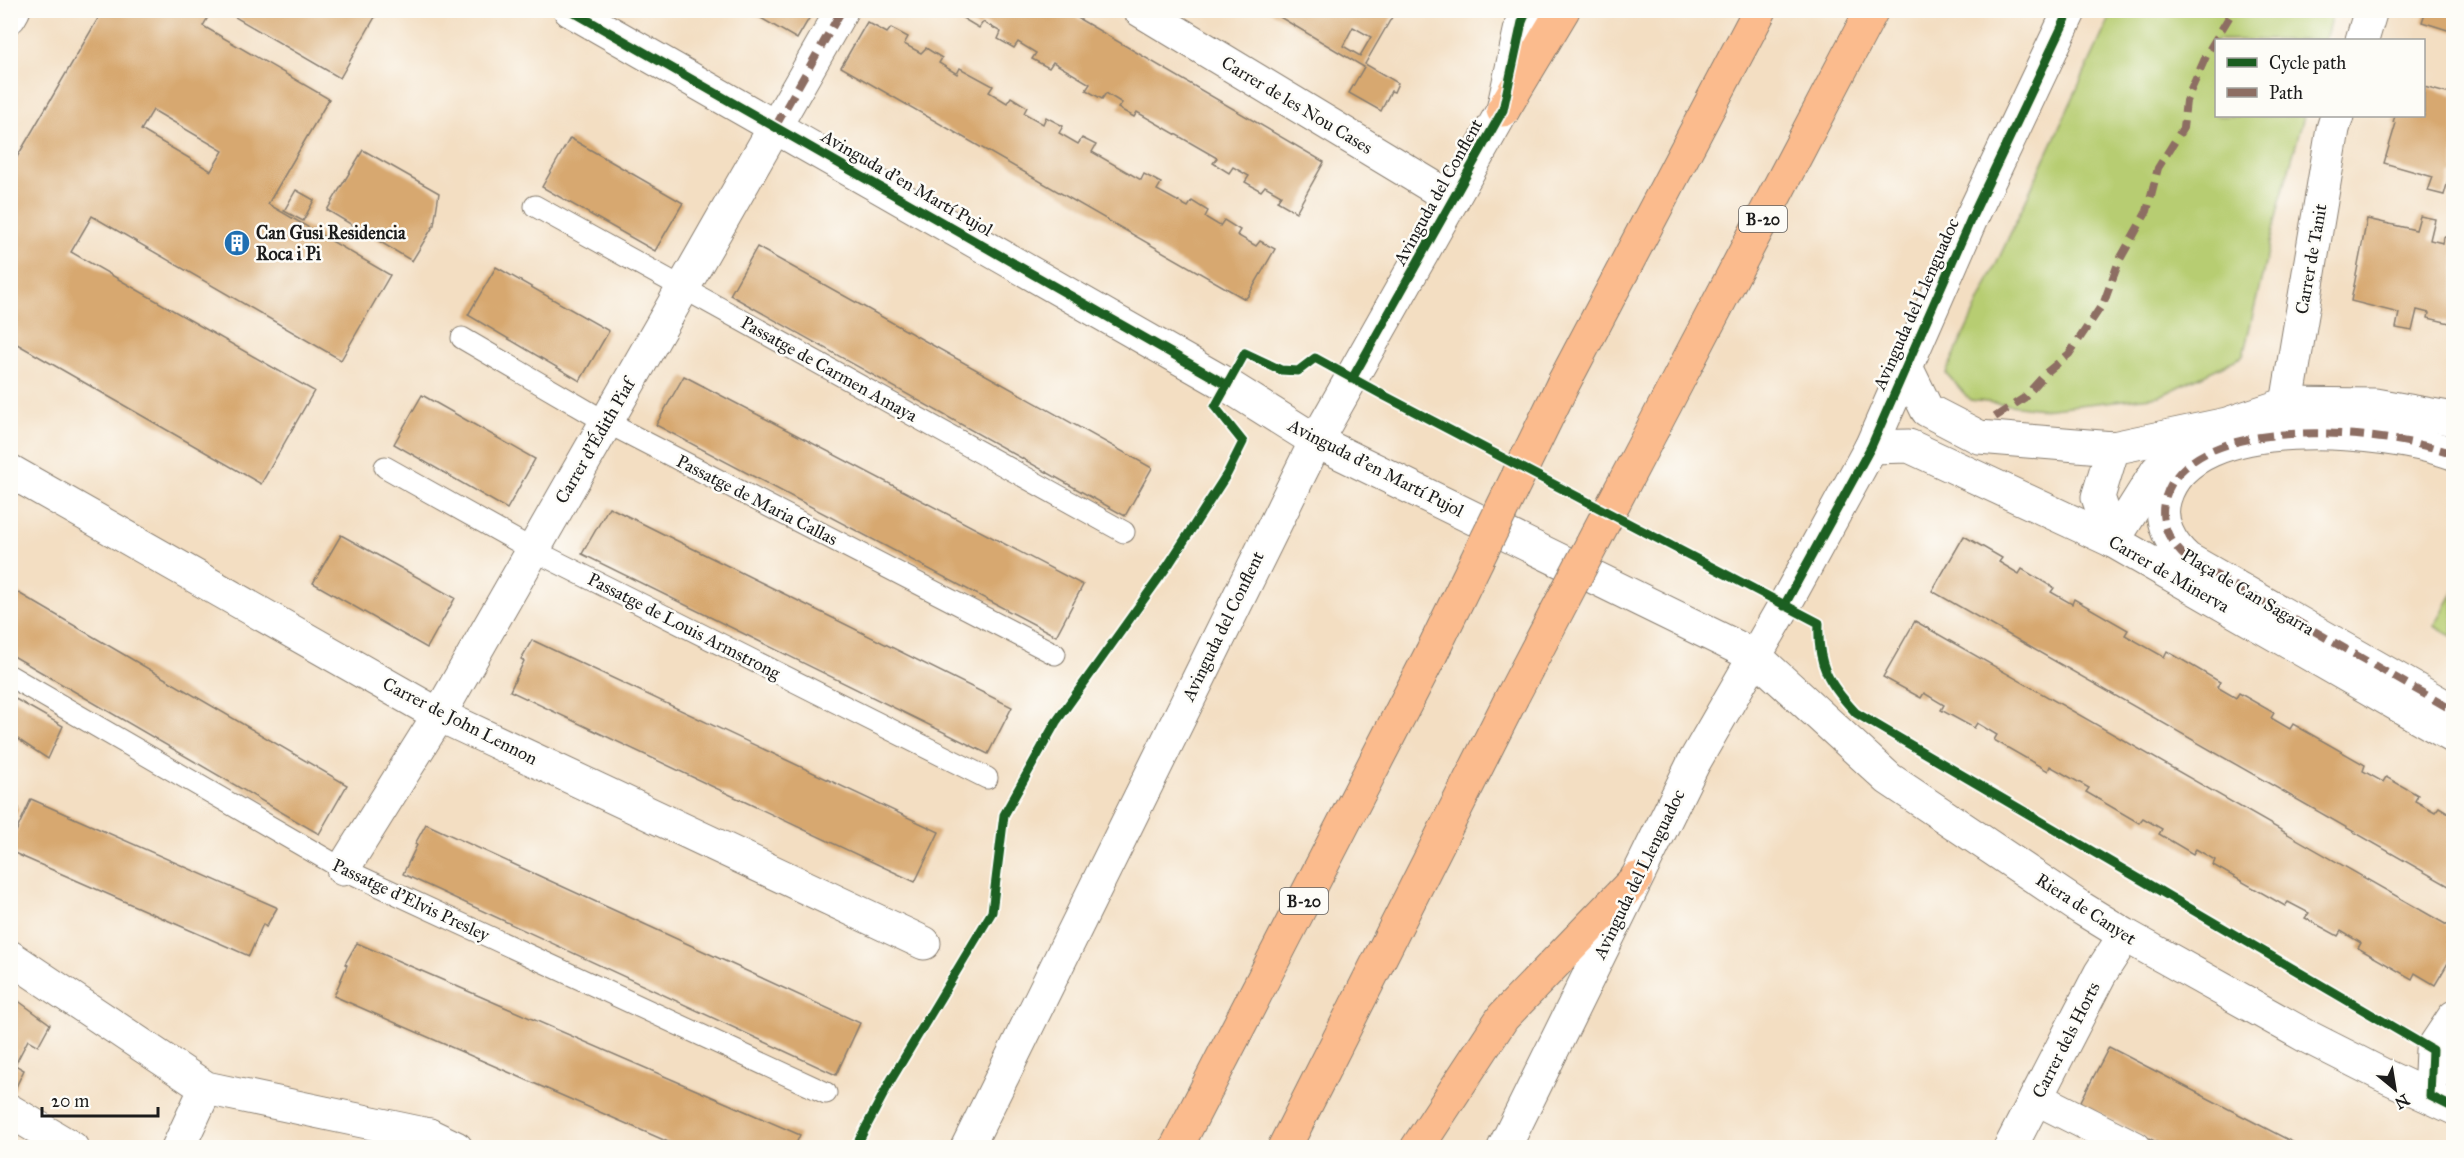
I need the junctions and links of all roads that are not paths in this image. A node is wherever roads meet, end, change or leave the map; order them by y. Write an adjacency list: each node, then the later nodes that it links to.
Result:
1 (14, 10): 11 (street)
2 (570, 10): 15 (street, Avinguda d'en Martí Pujol)
3 (842, 10): 15 (street, Carrer d'Édith Piaf)
4 (1140, 10): 16 (street, Carrer de les Nou Cases)
5 (1527, 10): 13 (street, Avinguda del Conflent)
6 (1563, 10): 13 (highway)
7 (1760, 10): 59 (highway, B-20, bridge)
8 (1872, 10): 60 (highway, B-20, bridge)
9 (2070, 10): 20 (street, Avinguda del Llenguadoc)
10 (2371, 10): 12 (street)
11 (10, 17)
12 (2362, 39)
13 (1503, 110): 16 (street, Avinguda del Conflent)
14 (2337, 117): 21 (street, Carrer de Tanit)
15 (775, 127): 18 (street, Carrer d'Édith Piaf); 25 (street, Avinguda d'en Martí Pujol)
16 (1453, 200): 25 (street, Avinguda del Conflent)
17 (535, 206): 18 (lane, Passatge de Carmen Amaya)
18 (682, 288): 23 (street, Carrer d'Édith Piaf); 31 (lane, Passatge de Carmen Amaya)
19 (462, 338): 23 (lane, Passatge de Maria Callas)
20 (1906, 367): 26 (street, Avinguda del Llenguadoc); 27 (street)
21 (2287, 404): 22 (street); 24 (street)
22 (2454, 419)
23 (606, 422): 33 (street, Carrer d'Édith Piaf); 34 (lane, Passatge de Maria Callas)
24 (2227, 424): 27 (street); 32 (street)
25 (1316, 441): 35 (street, Avinguda d'en Martí Pujol); 58 (street, Avinguda del Conflent)
26 (1871, 447): 32 (street, Carrer de Minerva); 35 (street, Avinguda del Llenguadoc)
27 (2113, 448): 32 (street)
28 (2454, 454): 37 (street, Plaça de Can Sagarra)
29 (385, 467): 33 (lane, Passatge de Louis Armstrong)
30 (10, 471): 38 (street, Carrer de John Lennon)
31 (1124, 532)
32 (2113, 541): 39 (street, Carrer de Minerva)
33 (534, 550): 38 (street, Carrer d'Édith Piaf); 40 (lane, Passatge de Louis Armstrong)
34 (1055, 654)
35 (1755, 656): 42 (street, Avinguda del Llenguadoc); 43 (street, Riera de Canyet)
36 (10, 676): 41 (lane, Passatge d'Elvis Presley)
37 (2454, 711)
38 (439, 715): 41 (street, Carrer d'Édith Piaf); 44 (street, Carrer de John Lennon)
39 (2454, 737)
40 (987, 778)
41 (343, 869): 50 (lane, Passatge d'Elvis Presley)
42 (1636, 879): 61 (highway); 62 (street, Avinguda del Llenguadoc)
43 (2125, 935): 48 (street, Riera de Canyet); 51 (street, Carrer dels Horts)
44 (924, 943)
45 (10, 957): 49 (street)
46 (2454, 1017): 47 (street)
47 (2432, 1050): 48 (street); 52 (street)
48 (2383, 1076): 52 (street, Riera de Canyet)
49 (206, 1088): 54 (street); 56 (street)
50 (826, 1093)
51 (2036, 1098): 63 (street, Carrer dels Horts); 64 (street)
52 (2442, 1102)
53 (10, 1111): 55 (street)
54 (442, 1141): 57 (street)
55 (72, 1148)
56 (178, 1148)
57 (388, 1148)
58 (966, 1148)
59 (1176, 1148)
60 (1284, 1148)
61 (1417, 1148)
62 (1504, 1148)
63 (2010, 1148)
64 (2135, 1148)

